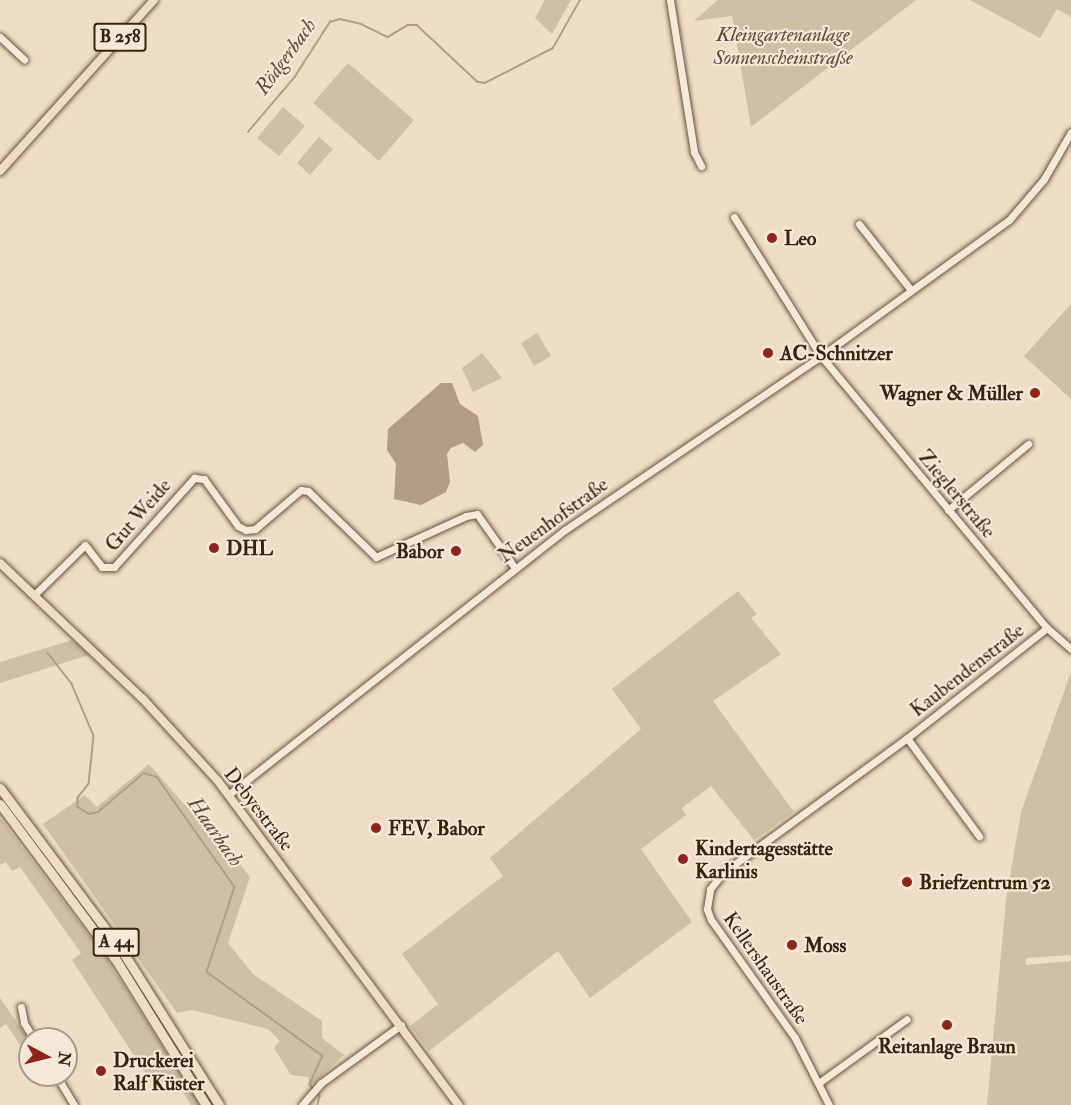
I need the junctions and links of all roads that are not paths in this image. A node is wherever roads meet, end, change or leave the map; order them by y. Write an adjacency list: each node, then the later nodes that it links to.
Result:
1 (154, 0): 7 (main road, B 258)
2 (669, 0): 6 (street)
3 (0, 36): 4 (street)
4 (24, 59)
5 (1071, 132): 10 (street, Neuenhofstraße)
6 (701, 166)
7 (0, 171)
8 (734, 217): 11 (street, Zieglerstraße)
9 (859, 224): 10 (street)
10 (911, 290): 11 (street, Neuenhofstraße)
11 (821, 356): 13 (street, Zieglerstraße); 15 (street, Neuenhofstraße)
12 (1028, 444): 13 (street)
13 (948, 510): 17 (street, Zieglerstraße)
14 (0, 563): 16 (main road, Debyestraße)
15 (515, 568): 16 (street, Gut Weide); 21 (street, Neuenhofstraße)
16 (34, 595): 21 (main road, Debyestraße)
17 (1047, 628): 18 (street, Zieglerstraße); 19 (street, Kaubendenstraße)
18 (1071, 649)
19 (907, 738): 23 (street, Kaubendenstraße); 24 (street, Kaubendenstraße)
20 (0, 788): 33 (highway, A 44)
21 (228, 795): 27 (main road, Debyestraße)
22 (0, 804): 32 (highway, A 44)
23 (979, 836)
24 (724, 873): 29 (street, Kellershaustraße)
25 (21, 1007): 28 (street)
26 (907, 1018): 29 (street)
27 (401, 1025): 34 (street); 35 (main road, Debyestraße)
28 (26, 1027)
29 (820, 1082): 36 (street, Kellershaustraße)
30 (63, 1087): 31 (street)
31 (74, 1105)
32 (206, 1105)
33 (219, 1105)
34 (302, 1105)
35 (459, 1105)
36 (829, 1105)

